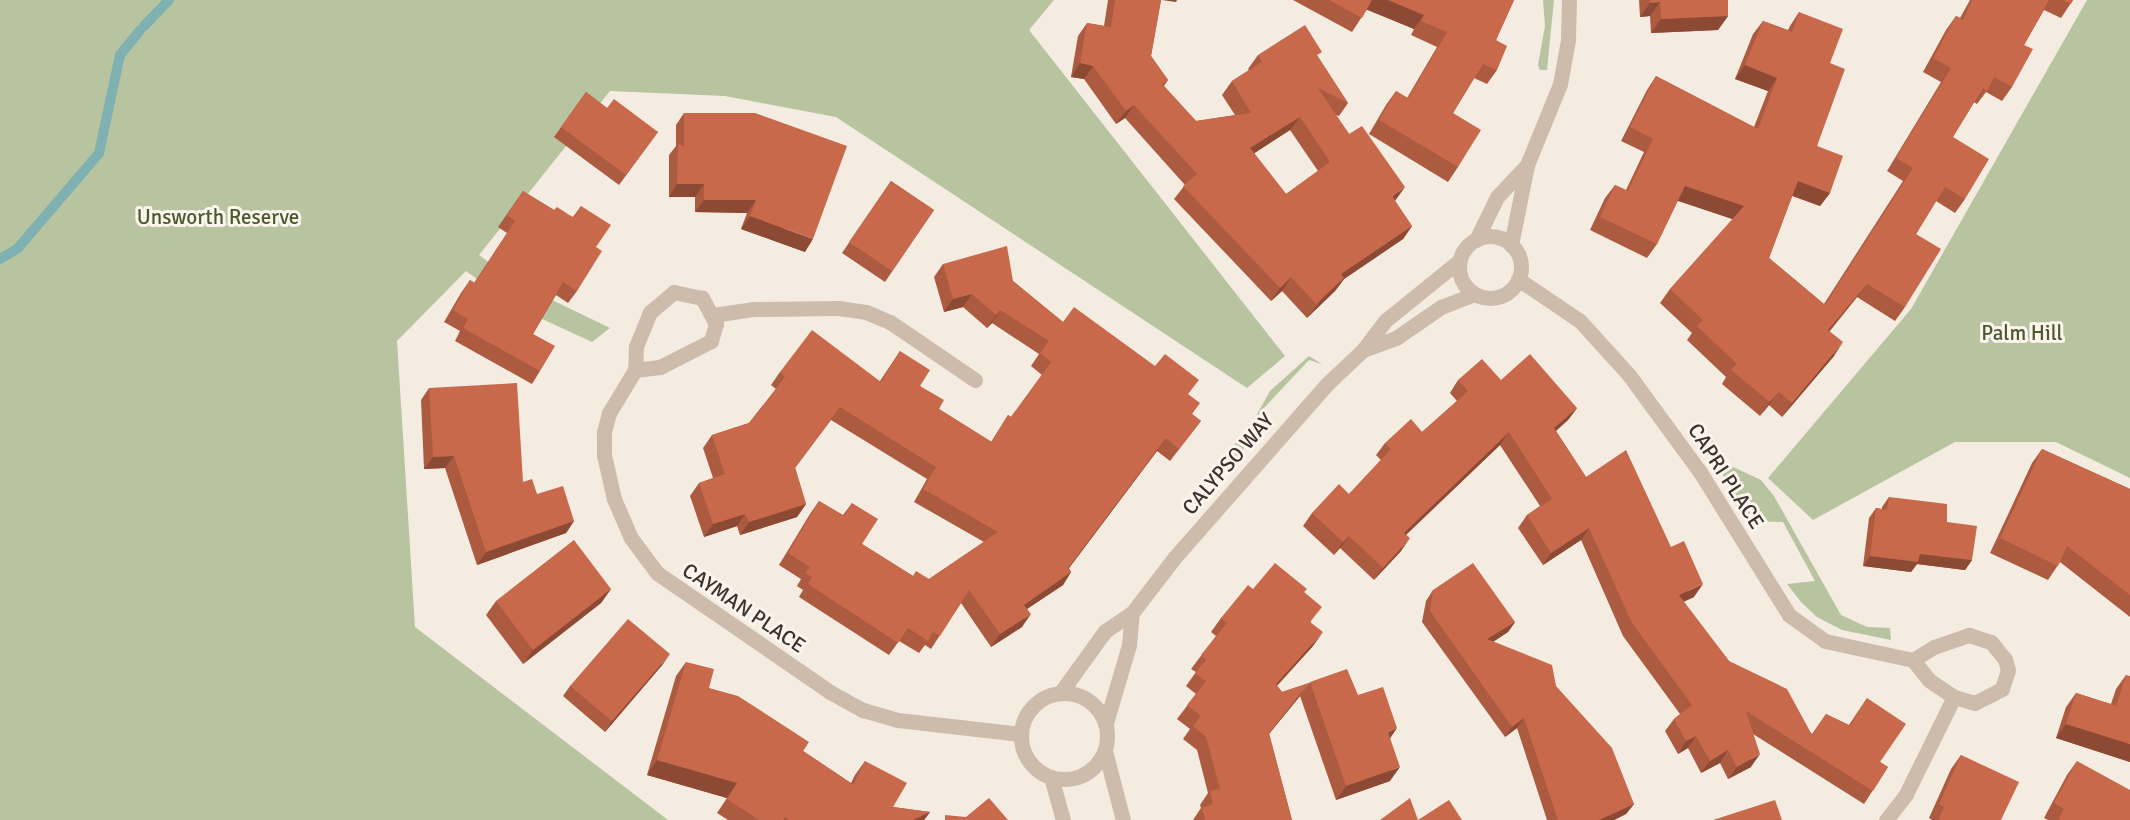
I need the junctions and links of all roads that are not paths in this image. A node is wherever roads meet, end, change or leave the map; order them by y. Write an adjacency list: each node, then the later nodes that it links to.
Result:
1 (1569, 0): 2 (street)
2 (1527, 165): 3 (street); 4 (street)
3 (1476, 240): 4 (street); 5 (street)
4 (1511, 244): 6 (street)
5 (1460, 260): 7 (street); 9 (street, CALYPSO WAY)
6 (1518, 279): 7 (street); 13 (street, CAPRI PLACE)
7 (1475, 294): 9 (street, CALYPSO WAY)
8 (714, 315): 10 (street); 10 (street, CAYMAN PLACE); 11 (street)
9 (1363, 350): 12 (street, CALYPSO WAY)
10 (635, 370): 17 (street, CAYMAN PLACE)
11 (975, 380)
12 (1132, 613): 14 (street, CALYPSO WAY); 16 (street)
13 (1913, 660): 15 (street); 15 (street)
14 (1061, 693): 16 (street); 17 (street)
15 (1954, 697): 22 (street)
16 (1106, 723): 18 (street)
17 (1021, 734): 19 (street)
18 (1105, 751): 19 (street); 21 (street)
19 (1050, 777): 20 (street)
20 (1063, 820)
21 (1123, 820)
22 (1886, 820)

